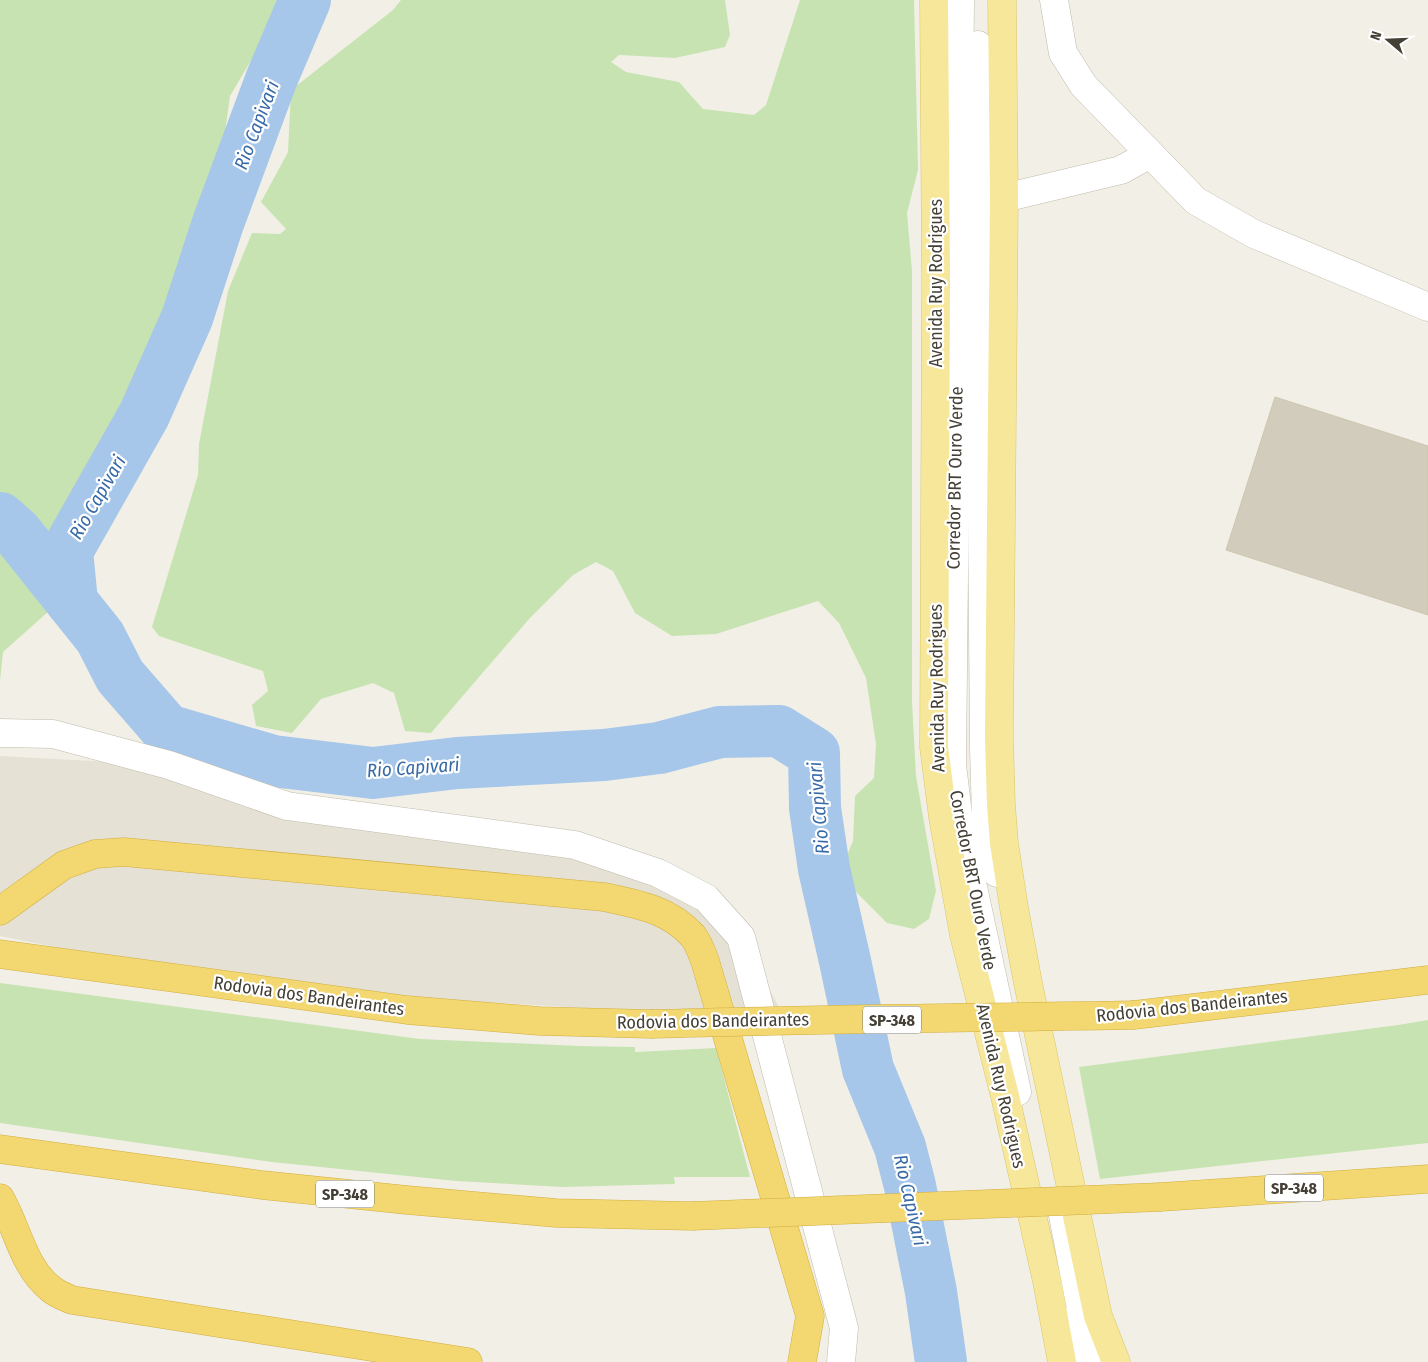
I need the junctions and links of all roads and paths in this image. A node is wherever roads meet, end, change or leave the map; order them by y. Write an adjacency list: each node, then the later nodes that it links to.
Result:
1 (934, 0): 19 (main road, Avenida Ruy Rodrigues)
2 (960, 0): 20 (lane, Corredor BRT Ouro Verde)
3 (978, 0): 21 (lane, Corredor BRT Ouro Verde)
4 (1002, 0): 7 (main road)
5 (1054, 0): 6 (lane)
6 (1150, 154): 7 (lane); 8 (lane)
7 (1004, 198): 22 (main road)
8 (1428, 307)
9 (0, 733): 18 (lane)
10 (0, 911): 17 (highway)
11 (0, 954): 12 (highway, Rodovia dos Bandeirantes / SP-348, bridge)
12 (1428, 980)
13 (0, 1149): 14 (highway, SP-348, bridge)
14 (1428, 1179)
15 (0, 1198): 16 (highway)
16 (468, 1362)
17 (802, 1362)
18 (841, 1362)
19 (1062, 1362)
20 (1076, 1362)
21 (1096, 1362)
22 (1116, 1362)

